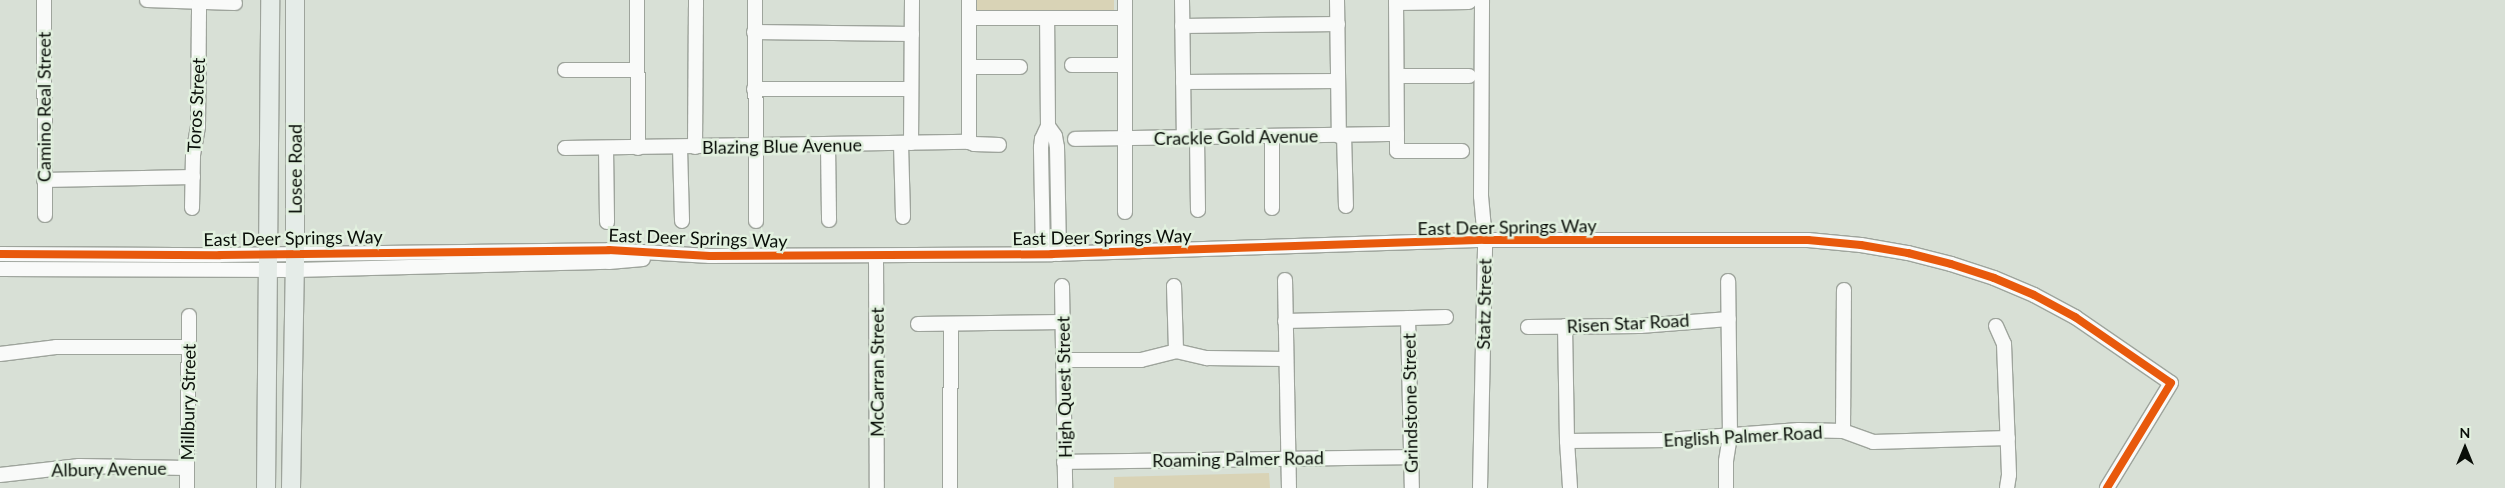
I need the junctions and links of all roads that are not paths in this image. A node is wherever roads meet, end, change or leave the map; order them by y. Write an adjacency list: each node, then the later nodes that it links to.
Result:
1 (44, 0): 55 (street, Camino Real Street)
2 (147, 0): 14 (street)
3 (270, 0): 72 (main road, Losee Road)
4 (637, 0): 29 (street)
5 (696, 0): 48 (street)
6 (755, 0): 22 (street)
7 (912, 0): 23 (street)
8 (969, 0): 17 (street)
9 (1125, 0): 19 (street)
10 (1182, 0): 21 (street)
11 (1337, 0): 20 (street)
12 (1396, 1): 13 (street); 30 (street)
13 (1476, 1): 67 (street, Statz Street)
14 (199, 2): 15 (street); 54 (street, Toros Street)
15 (235, 3)
16 (295, 3): 73 (main road, Losee Road)
17 (969, 18): 18 (street); 26 (street)
18 (1047, 18): 19 (street); 36 (street)
19 (1125, 18): 25 (street)
20 (1338, 24): 21 (street); 32 (street)
21 (1182, 26): 33 (street)
22 (754, 32): 23 (street); 34 (street)
23 (912, 34): 35 (street)
24 (1072, 65): 25 (street)
25 (1125, 65): 41 (street)
26 (969, 67): 27 (street); 43 (street)
27 (1020, 67)
28 (565, 70): 29 (street)
29 (637, 70): 51 (street)
30 (1397, 76): 31 (street); 37 (street)
31 (1469, 76)
32 (1338, 81): 33 (street); 39 (street)
33 (1184, 82): 40 (street)
34 (754, 89): 35 (street); 46 (street)
35 (912, 89): 44 (street)
36 (1048, 126): 69 (street); 70 (street)
37 (1397, 134): 39 (street, Crackle Gold Avenue); 53 (street)
38 (1272, 136): 39 (street, Crackle Gold Avenue); 40 (street, Crackle Gold Avenue); 58 (street)
39 (1342, 136): 56 (street)
40 (1190, 138): 41 (street, Crackle Gold Avenue); 59 (street)
41 (1124, 139): 42 (street, Crackle Gold Avenue); 60 (street)
42 (1075, 140)
43 (968, 142): 44 (street, Blazing Blue Avenue); 45 (street, Blazing Blue Avenue)
44 (906, 144): 47 (street, Blazing Blue Avenue); 62 (street)
45 (999, 145)
46 (754, 146): 47 (street, Blazing Blue Avenue); 48 (street, Blazing Blue Avenue); 65 (street)
47 (828, 146): 63 (street)
48 (695, 147): 52 (street, Blazing Blue Avenue)
49 (565, 148): 50 (street, Blazing Blue Avenue)
50 (606, 148): 51 (street, Blazing Blue Avenue); 66 (street)
51 (638, 148): 52 (street, Blazing Blue Avenue)
52 (680, 148): 64 (street)
53 (1462, 150)
54 (193, 177): 55 (street); 57 (street, Toros Street)
55 (44, 180): 61 (street, Camino Real Street)
56 (1346, 206)
57 (192, 208)
58 (1272, 208)
59 (1198, 210)
60 (1125, 212)
61 (45, 215)
62 (903, 217)
63 (829, 220)
64 (682, 221)
65 (756, 221)
66 (607, 222)
67 (1485, 240): 70 (street, East Deer Springs Way); 113 (street, Statz Street); 117 (street, East Deer Springs Way)
68 (0, 254): 72 (street, East Deer Springs Way)
69 (1043, 254): 70 (street, East Deer Springs Way); 71 (street, East Deer Springs Way)
70 (1059, 254)
71 (876, 256): 73 (street, East Deer Springs Way); 108 (street, McCarran Street)
72 (268, 262): 73 (street, East Deer Springs Way); 74 (street, East Deer Springs Way); 106 (main road, Losee Road)
73 (295, 262): 107 (main road, Losee Road)
74 (0, 269)
75 (1285, 280): 84 (street)
76 (1728, 281): 83 (street)
77 (1062, 286): 85 (street, High Quest Street)
78 (1174, 286): 92 (street)
79 (1844, 290): 96 (street)
80 (189, 316): 91 (street, Millbury Street)
81 (1446, 317): 82 (street)
82 (1408, 318): 84 (street); 100 (street, Grindstone Street)
83 (1728, 319): 89 (street, Risen Star Road); 97 (street)
84 (1286, 321): 94 (street)
85 (1063, 322): 87 (street); 95 (street, High Quest Street)
86 (918, 324): 87 (street)
87 (951, 324): 109 (street)
88 (1528, 326): 89 (street, Risen Star Road)
89 (1565, 326): 99 (street)
90 (1996, 326): 98 (street)
91 (188, 346): 93 (street); 103 (street, Millbury Street)
92 (1176, 351): 94 (street); 95 (street)
93 (0, 354)
94 (1286, 359): 101 (street)
95 (1063, 360): 102 (street, High Quest Street)
96 (1843, 432): 97 (street, English Palmer Road); 98 (street, English Palmer Road)
97 (1730, 434): 99 (street, English Palmer Road); 115 (street)
98 (2008, 438): 116 (street)
99 (1566, 441): 114 (street)
100 (1412, 456): 101 (street, Roaming Palmer Road); 112 (street, Grindstone Street)
101 (1288, 458): 102 (street, Roaming Palmer Road); 111 (street)
102 (1064, 462): 110 (street, High Quest Street)
103 (187, 468): 104 (street, Albury Avenue); 105 (street, Millbury Street)
104 (0, 475)
105 (187, 488)
106 (266, 488)
107 (291, 488)
108 (877, 488)
109 (950, 488)
110 (1065, 488)
111 (1289, 488)
112 (1412, 488)
113 (1480, 488)
114 (1570, 488)
115 (1726, 488)
116 (2007, 488)
117 (2107, 488)

